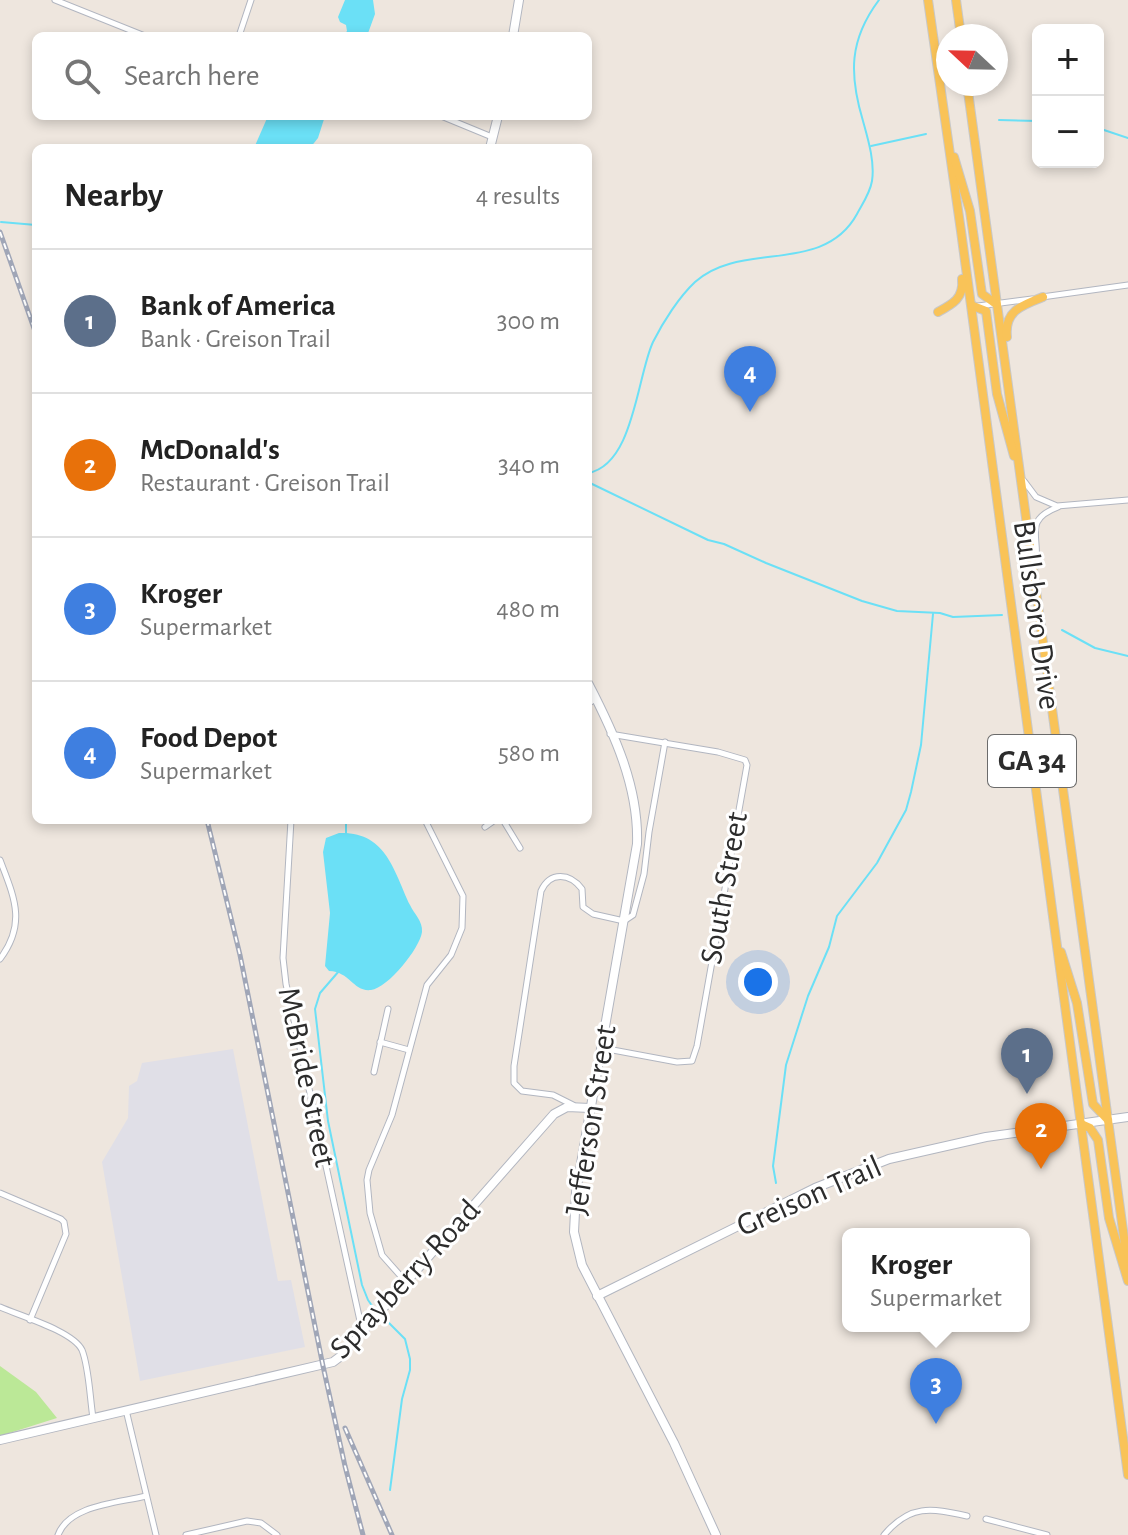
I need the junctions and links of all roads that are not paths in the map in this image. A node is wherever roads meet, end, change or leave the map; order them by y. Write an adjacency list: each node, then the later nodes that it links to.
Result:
1 (55, 0): 7 (street)
2 (251, 0): 8 (street)
3 (519, 0): 9 (street)
4 (928, 0): 14 (main road, Bullsboro Drive / GA 34)
5 (956, 0): 6 (main road)
6 (959, 24)
7 (134, 32)
8 (242, 32)
9 (514, 32)
10 (969, 96): 19 (main road, Bullsboro Drive / GA 34)
11 (451, 120): 13 (street)
12 (497, 120): 13 (street)
13 (493, 137): 15 (street)
14 (948, 142): 16 (main road, Bullsboro Drive / GA 34); 19 (main road)
15 (491, 144)
16 (963, 242): 20 (main road, Bullsboro Drive / GA 34); 21 (main road)
17 (1128, 285): 18 (street)
18 (1043, 297): 19 (street); 22 (main road)
19 (997, 304): 20 (street); 22 (main road, Bullsboro Drive / GA 34)
20 (972, 306): 23 (main road); 38 (main road, Bullsboro Drive / GA 34)
21 (938, 312)
22 (1007, 369): 23 (main road, Bullsboro Drive / GA 34)
23 (1021, 478): 25 (street); 26 (main road, Bullsboro Drive / GA 34)
24 (1128, 500): 25 (street)
25 (1071, 504): 26 (street)
26 (1034, 573): 48 (main road, Bullsboro Drive / GA 34)
27 (592, 701): 28 (street, Jefferson Street)
28 (610, 734): 29 (street, South Street); 37 (street, Jefferson Street)
29 (665, 742): 37 (street); 42 (street, South Street)
30 (291, 824): 57 (street, McBride Street)
31 (427, 824): 43 (street)
32 (489, 824): 34 (street)
33 (505, 824): 35 (street)
34 (485, 827)
35 (520, 848)
36 (0, 860): 39 (street)
37 (624, 921): 42 (street, Jefferson Street); 45 (street)
38 (1055, 935): 48 (main road); 49 (main road, Bullsboro Drive / GA 34)
39 (0, 959)
40 (388, 1009): 41 (street)
41 (380, 1042): 43 (street); 44 (street)
42 (602, 1048): 46 (street, Jefferson Street)
43 (409, 1050): 53 (street)
44 (374, 1072)
45 (576, 1106): 46 (street); 53 (street, Sprayberry Road)
46 (590, 1108): 54 (street, Jefferson Street)
47 (1128, 1117): 48 (street, Greison Trail)
48 (1109, 1120): 49 (street, Greison Trail); 51 (main road, Bullsboro Drive / GA 34)
49 (1081, 1124): 52 (main road); 54 (street, Greison Trail); 61 (main road, Bullsboro Drive / GA 34)
50 (0, 1193): 56 (street)
51 (1128, 1267)
52 (1128, 1281)
53 (406, 1282): 57 (street, Sprayberry Road)
54 (597, 1296): 69 (street, Jefferson Street)
55 (0, 1307): 56 (street)
56 (30, 1320): 59 (street)
57 (362, 1331): 58 (street, Sprayberry Road)
58 (126, 1410): 59 (street, Sprayberry Road); 62 (street)
59 (93, 1418): 60 (street, Sprayberry Road)
60 (0, 1440)
61 (1128, 1475)
62 (146, 1496): 65 (street); 66 (street)
63 (967, 1516): 70 (street)
64 (986, 1519): 71 (street)
65 (58, 1535)
66 (156, 1535)
67 (186, 1535): 68 (street)
68 (277, 1535)
69 (716, 1535)
70 (884, 1535)
71 (1047, 1535)

